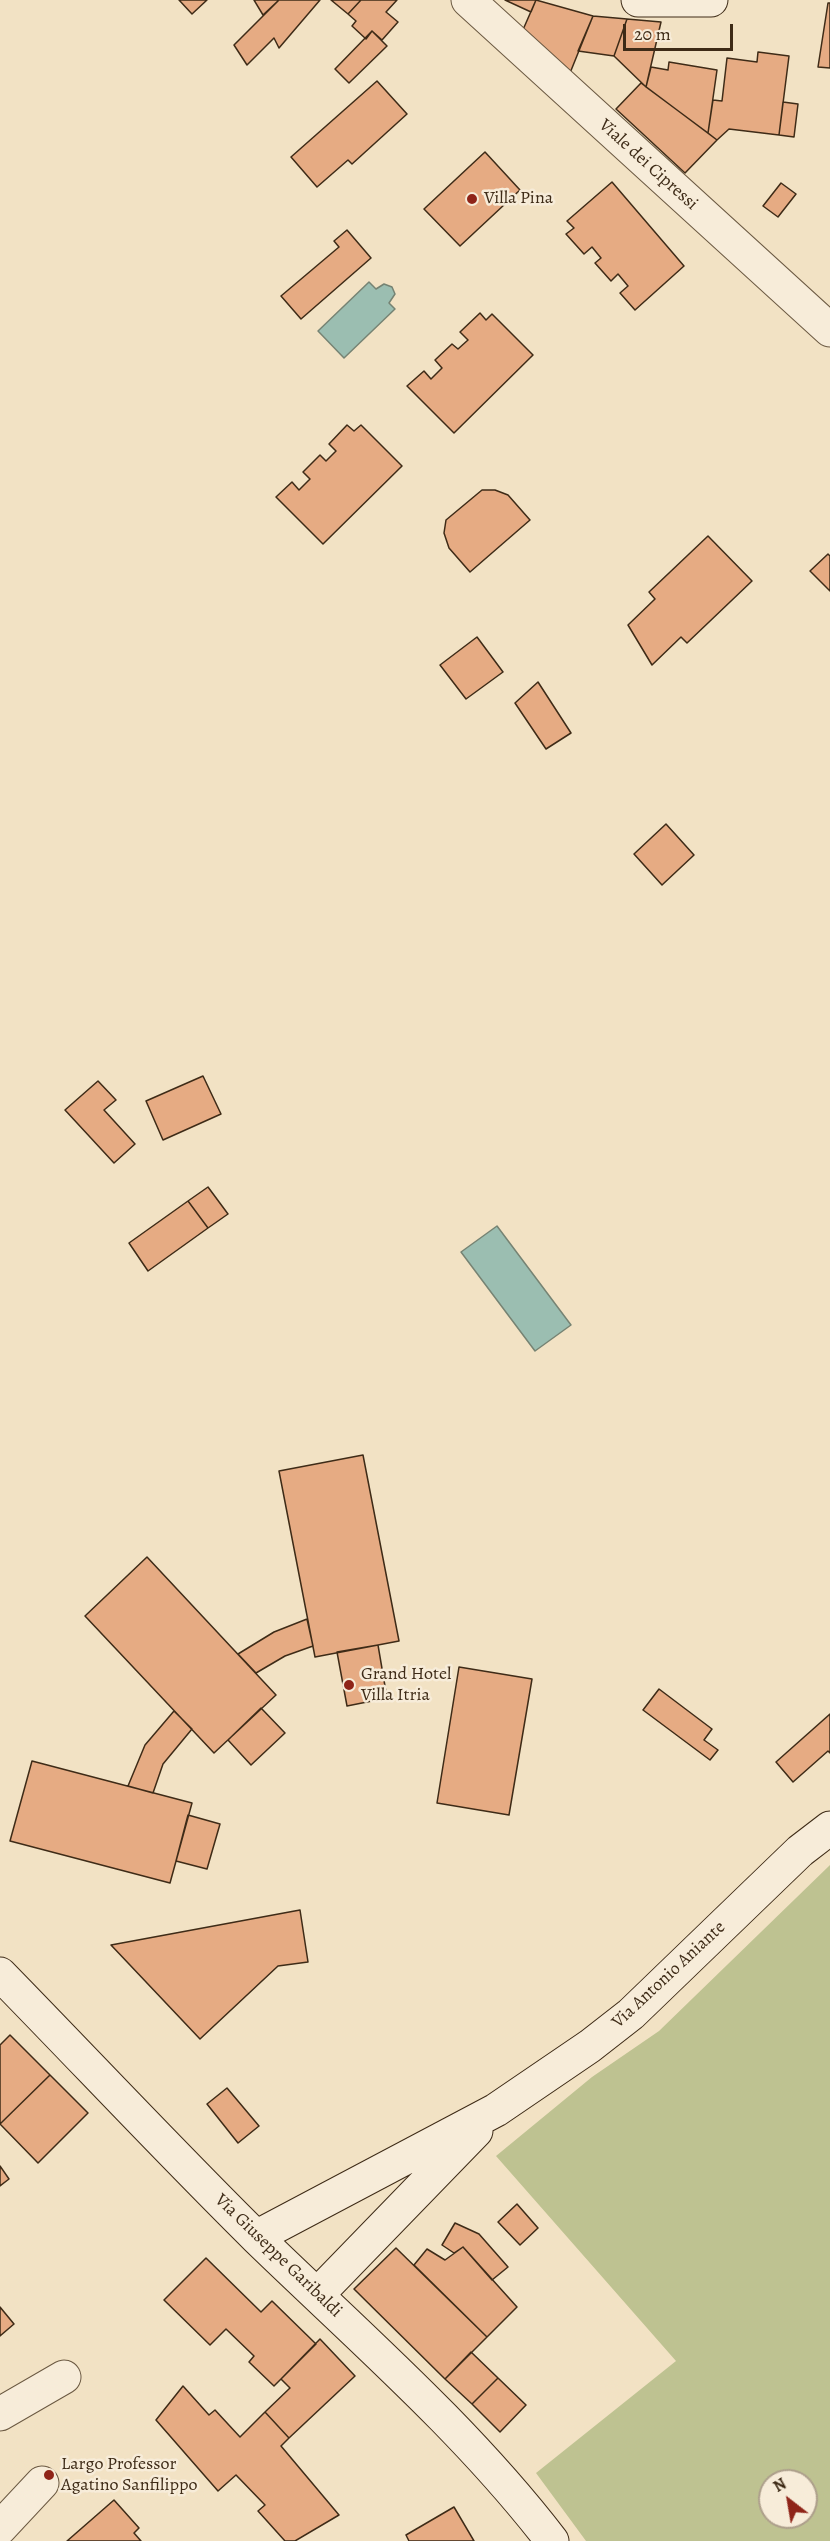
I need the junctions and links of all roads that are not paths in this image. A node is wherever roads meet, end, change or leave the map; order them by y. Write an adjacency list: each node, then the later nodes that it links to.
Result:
1 (468, 0): 4 (street, Viale dei Cipressi)
2 (638, 0): 3 (street)
3 (711, 0)
4 (830, 330)
5 (830, 1828): 7 (street, Via Antonio Aniante)
6 (0, 1974): 8 (street, Via Giuseppe Garibaldi)
7 (496, 2110): 8 (street); 9 (street)
8 (256, 2237): 9 (street, Via Giuseppe Garibaldi)
9 (317, 2295): 14 (street, Via Giuseppe Garibaldi)
10 (64, 2377): 11 (street)
11 (0, 2414)
12 (42, 2483): 13 (street)
13 (0, 2528)
14 (552, 2541)

